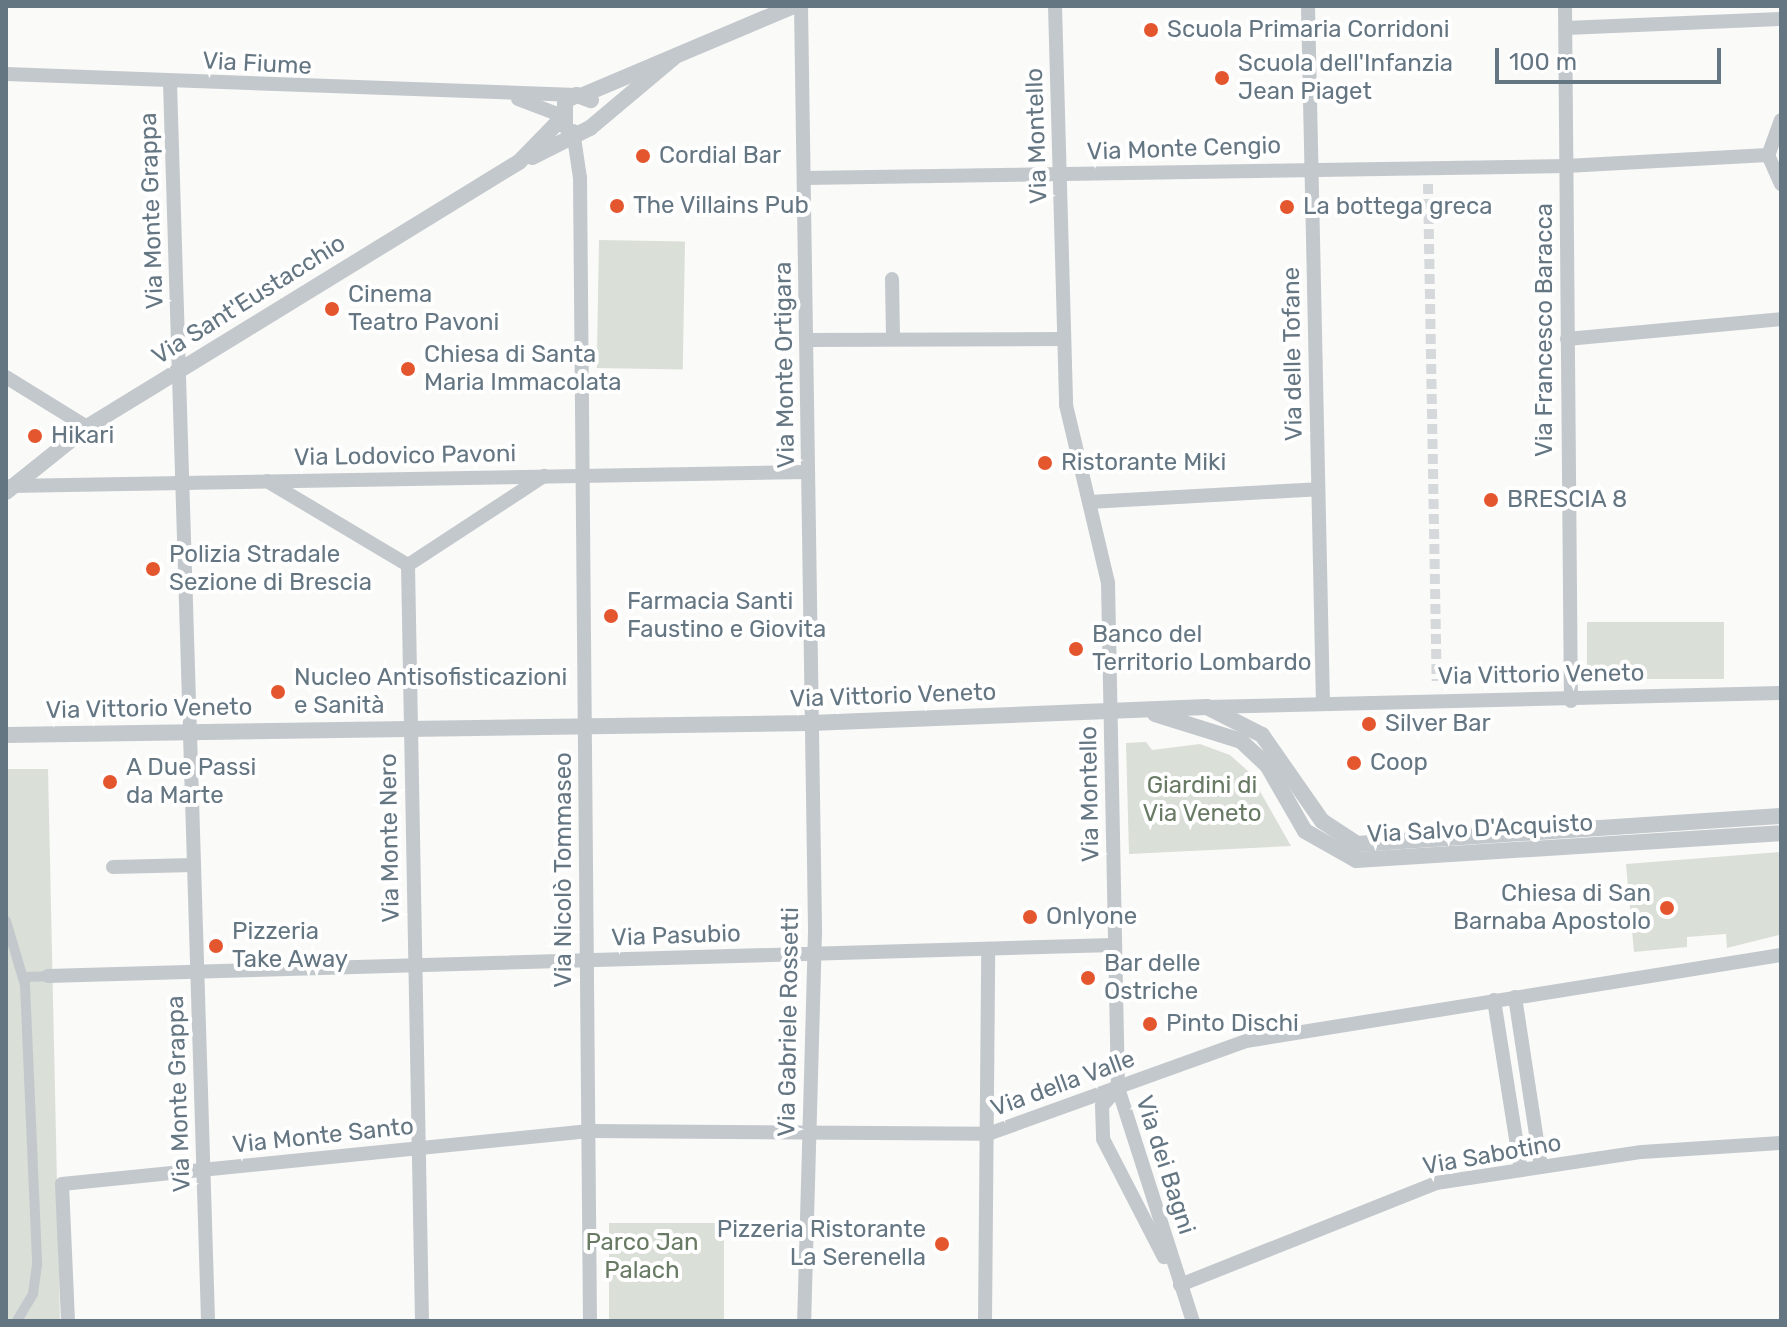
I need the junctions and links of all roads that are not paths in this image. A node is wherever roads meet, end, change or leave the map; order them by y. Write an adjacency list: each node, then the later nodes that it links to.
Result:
1 (794, 6): 8 (street, Via Sant'Eustacchio)
2 (801, 6): 19 (street, Via Monte Ortigara)
3 (1055, 6): 18 (street, Via Montello)
4 (1308, 6): 17 (street, Via delle Tofane)
5 (1565, 6): 7 (street, Via Francesco Baracca)
6 (1781, 19): 7 (street)
7 (1566, 28): 16 (street, Via Francesco Baracca)
8 (674, 57): 11 (street, Via Sant'Eustacchio); 14 (street, Via Sant'Eustacchio)
9 (6, 74): 10 (street, Via Fiume)
10 (170, 83): 12 (street, Via Fiume); 27 (street, Via Monte Grappa)
11 (580, 95): 12 (street, Via Fiume); 14 (street); 14 (street)
12 (506, 96): 14 (street, Via Fiume)
13 (1781, 120): 15 (street)
14 (576, 122): 27 (street, Via Sant'Eustacchio); 32 (street, Via Nicolò Tommaseo)
15 (1768, 155): 16 (street, Via Monte Cengio); 20 (street)
16 (1566, 166): 17 (street, Via Monte Cengio); 25 (street, Via Francesco Baracca)
17 (1312, 167): 18 (street, Via Monte Cengio); 36 (street, Via delle Tofane)
18 (1061, 175): 19 (street, Via Monte Cengio); 24 (street, Via Montello)
19 (804, 178): 26 (street, Via Monte Ortigara)
20 (1781, 184)
21 (892, 279): 23 (street)
22 (1781, 319): 25 (street)
23 (893, 339): 24 (street); 26 (street)
24 (1063, 339): 37 (street, Via Montello)
25 (1567, 339): 40 (street, Via Francesco Baracca)
26 (807, 340): 30 (street, Via Monte Ortigara)
27 (179, 372): 29 (street, Via Sant'Eustacchio); 34 (street, Via Monte Grappa)
28 (6, 377): 29 (street)
29 (87, 427): 35 (street, Via Sant'Eustacchio)
30 (808, 472): 32 (street, Via Lodovico Pavoni); 45 (street, Via Monte Ortigara)
31 (544, 476): 32 (street, Via Lodovico Pavoni); 33 (street, Via Lodovico Pavoni); 38 (street, Via Lodovico Pavoni)
32 (582, 476): 46 (street, Via Nicolò Tommaseo)
33 (267, 480): 34 (street, Via Lodovico Pavoni); 38 (street, Via Lodovico Pavoni)
34 (182, 484): 35 (street, Via Lodovico Pavoni); 48 (street, Via Monte Grappa)
35 (8, 488)
36 (1318, 489): 37 (street); 41 (street, Via delle Tofane)
37 (1089, 502): 44 (street, Via Montello)
38 (408, 565): 47 (street, Via Monte Nero)
39 (1781, 693): 40 (street, Via Vittorio Veneto)
40 (1571, 701): 41 (street, Via Vittorio Veneto)
41 (1323, 702): 42 (street, Via Vittorio Veneto)
42 (1207, 707): 43 (street, Via Vittorio Veneto); 50 (street, Via Salvo D'Acquisto)
43 (1146, 711): 44 (street, Via Vittorio Veneto); 51 (street, Via Salvo D'Acquisto)
44 (1111, 713): 45 (street, Via Vittorio Veneto); 55 (street, Via Montello)
45 (811, 723): 46 (street, Via Vittorio Veneto); 57 (street, Via Gabriele Rossetti)
46 (585, 726): 47 (street, Via Vittorio Veneto); 59 (street, Via Nicolò Tommaseo)
47 (410, 729): 48 (street, Via Vittorio Veneto); 60 (street, Via Monte Nero)
48 (190, 731): 49 (street, Via Vittorio Veneto); 52 (street, Via Monte Grappa)
49 (6, 735)
50 (1781, 816)
51 (1781, 833)
52 (194, 865): 53 (street); 61 (street, Via Monte Grappa)
53 (113, 867)
54 (6, 921): 63 (street)
55 (1114, 945): 56 (street, Via Pasubio); 66 (street, Via Montello)
56 (988, 949): 57 (street, Via Pasubio); 69 (street)
57 (815, 953): 59 (street, Via Pasubio); 68 (street, Via Gabriele Rossetti)
58 (1781, 955): 64 (street, Via della Valle)
59 (586, 962): 60 (street, Via Pasubio); 67 (street, Via Nicolò Tommaseo)
60 (415, 967): 61 (street, Via Pasubio); 71 (street, Via Monte Nero)
61 (198, 974): 62 (street, Via Pasubio); 73 (street, Via Monte Grappa)
62 (48, 976): 63 (street)
63 (24, 977): 76 (street)
64 (1515, 997): 65 (street, Via della Valle); 72 (street)
65 (1494, 1000): 66 (street, Via della Valle); 74 (street)
66 (1118, 1088): 69 (street, Via della Valle); 75 (street, Via dei Bagni); 75 (street, Via dei Bagni)
67 (589, 1131): 68 (street, Via della Valle); 71 (street, Via Monte Santo); 80 (street, Via Nicolò Tommaseo)
68 (809, 1133): 69 (street, Via della Valle); 81 (street, Via Gabriele Rossetti)
69 (988, 1134): 82 (street)
70 (1781, 1143): 72 (street, Via Sabotino)
71 (417, 1149): 73 (street, Via Monte Santo); 79 (street, Via Monte Nero)
72 (1541, 1167): 74 (street, Via Sabotino)
73 (204, 1170): 77 (street, Via Monte Santo); 78 (street, Via Monte Grappa)
74 (1521, 1170): 75 (street, Via Sabotino)
75 (1180, 1285): 83 (street, Via dei Bagni)
76 (17, 1321)
77 (68, 1321)
78 (208, 1321)
79 (422, 1321)
80 (590, 1321)
81 (804, 1321)
82 (985, 1321)
83 (1193, 1321)

